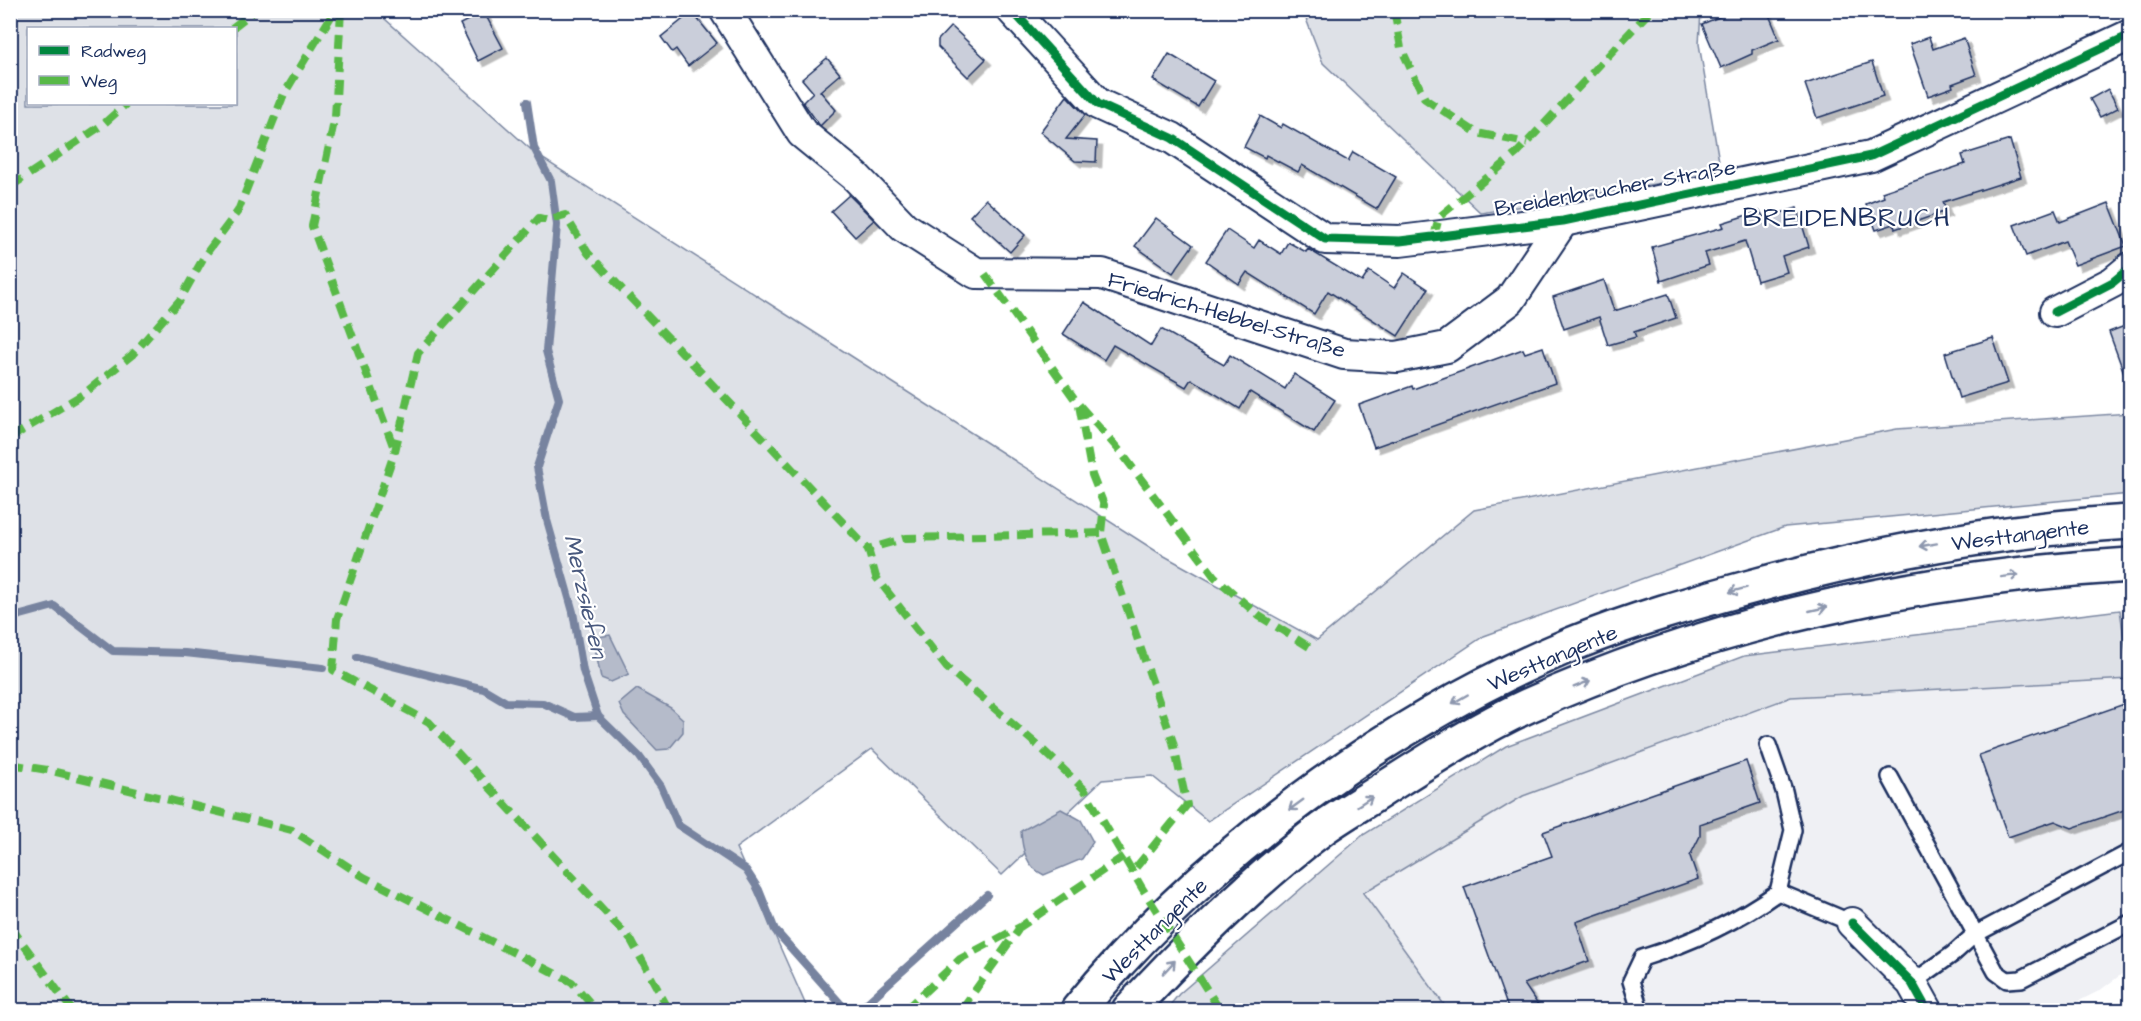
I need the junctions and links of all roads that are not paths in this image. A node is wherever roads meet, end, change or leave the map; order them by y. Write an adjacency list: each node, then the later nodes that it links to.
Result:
1 (725, 10): 4 (street, Friedrich-Hebbel-Straße)
2 (1012, 10): 4 (street, Breidenbrucher Straße)
3 (2130, 35): 4 (street, Breidenbrucher Straße)
4 (1563, 220)
5 (2130, 268): 6 (street)
6 (2055, 312)
7 (2130, 522): 19 (highway, Westtangente, one-way to 19)
8 (2130, 565): 9 (highway, Westtangente)
9 (2076, 568): 10 (highway); 20 (highway, Westtangente, one-way to 9)
10 (2130, 584)
11 (1768, 745): 14 (lane)
12 (1890, 777): 17 (lane)
13 (2130, 852): 17 (lane)
14 (1778, 892): 15 (lane); 21 (lane)
15 (1852, 923): 18 (street)
16 (2130, 923): 17 (lane)
17 (1974, 935): 18 (lane)
18 (1912, 983): 22 (street)
19 (1077, 1011)
20 (1129, 1011)
21 (1640, 1011)
22 (1927, 1011)

